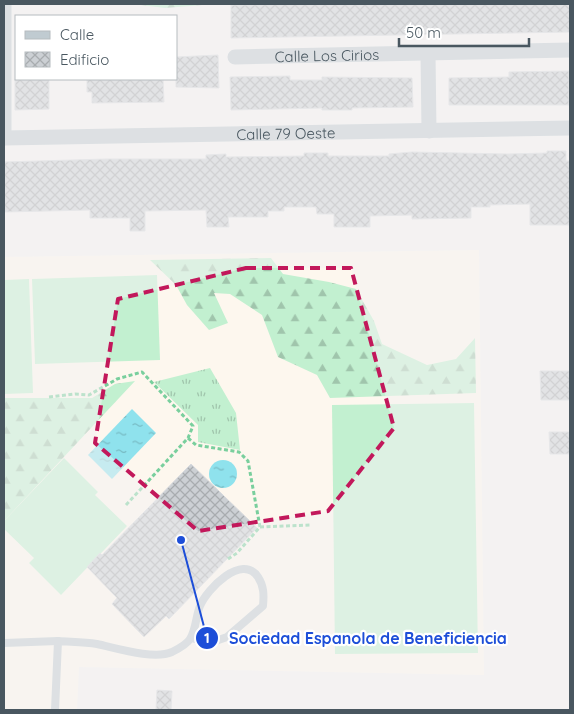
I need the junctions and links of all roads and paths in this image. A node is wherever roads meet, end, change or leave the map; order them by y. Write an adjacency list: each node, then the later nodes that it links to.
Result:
1 (4, 4): 7 (street)
2 (570, 50): 3 (street, Calle Los Cirios)
3 (428, 53): 4 (street, Calle Los Cirios); 6 (street)
4 (235, 57)
5 (570, 128): 6 (street, Calle 79 Oeste)
6 (429, 131): 7 (street, Calle 79 Oeste)
7 (4, 138)
8 (49, 397): 9 (path)
9 (188, 438): 10 (path); 12 (path)
10 (126, 505)
11 (312, 525): 12 (path)
12 (260, 526): 13 (path)
13 (227, 576): 14 (lane); 14 (lane)
14 (191, 638): 15 (lane)
15 (58, 641): 16 (lane); 17 (lane)
16 (4, 643)
17 (55, 710)

